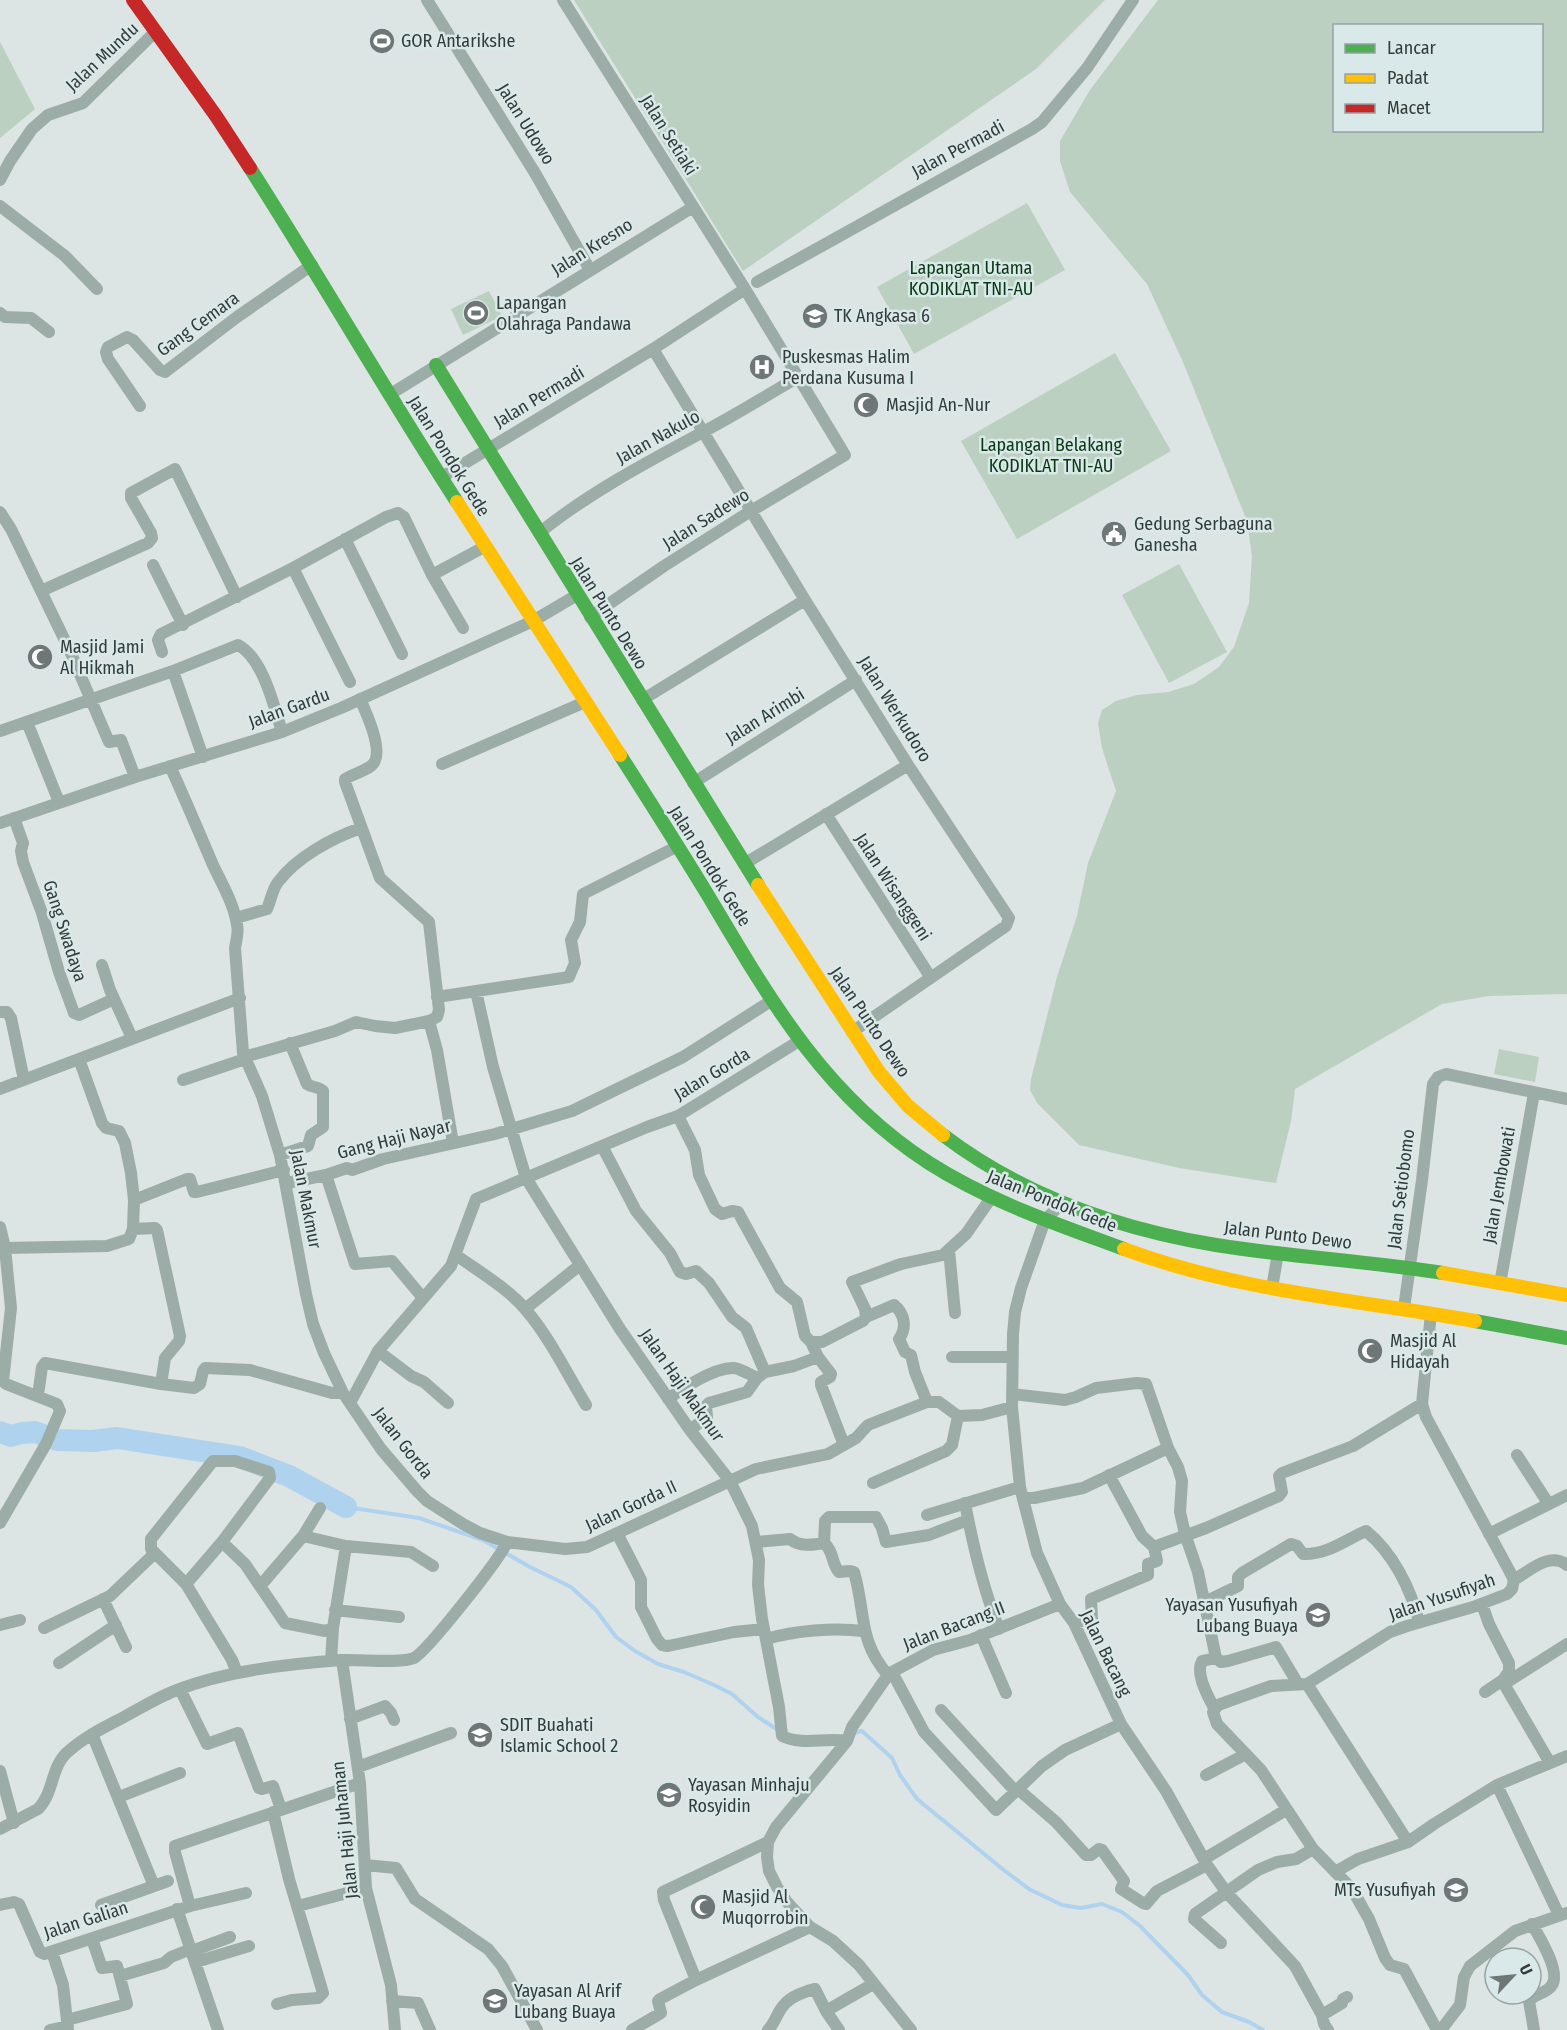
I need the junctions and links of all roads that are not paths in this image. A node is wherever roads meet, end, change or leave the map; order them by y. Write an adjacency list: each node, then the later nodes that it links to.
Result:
1 (133, 0): 5 (main road, Jalan Pondok Gede)
2 (428, 0): 10 (street, Jalan Udowo)
3 (563, 0): 8 (street, Jalan Setiaki)
4 (1133, 0): 11 (street, Jalan Permadi)
5 (155, 32): 6 (street, Jalan Mundu); 9 (main road, Jalan Pondok Gede)
6 (0, 180)
7 (0, 206): 12 (street)
8 (693, 207): 10 (street, Jalan Kresno); 13 (street, Jalan Setiaki)
9 (312, 265): 19 (main road, Jalan Pondok Gede); 20 (street, Gang Cemara)
10 (590, 270): 17 (street, Jalan Kresno)
11 (757, 282)
12 (97, 289)
13 (745, 289): 16 (street, Jalan Permadi); 18 (street, Jalan Setiaki)
14 (0, 312): 15 (street)
15 (49, 332)
16 (653, 349): 21 (street, Jalan Werkudoro); 22 (street, Jalan Permadi)
17 (436, 364): 19 (street, Jalan Kresno); 22 (main road, Jalan Punto Dewo)
18 (798, 377): 21 (street, Jalan Nakulo); 23 (street, Jalan Setiaki)
19 (389, 395): 24 (main road, Jalan Pondok Gede)
20 (140, 406)
21 (703, 432): 25 (street, Jalan Werkudoro); 27 (street, Jalan Nakulo)
22 (489, 449): 24 (street, Jalan Permadi); 27 (main road, Jalan Punto Dewo)
23 (845, 456): 25 (street, Jalan Sadewo)
24 (442, 477): 29 (main road, Jalan Pondok Gede)
25 (752, 511): 36 (street, Jalan Werkudoro); 37 (street, Jalan Sadewo)
26 (0, 512): 33 (street)
27 (539, 533): 34 (main road, Jalan Punto Dewo)
28 (345, 539): 31 (street); 32 (street); 42 (street)
29 (484, 546): 32 (street); 38 (main road, Jalan Pondok Gede)
30 (153, 565): 39 (street)
31 (293, 568): 35 (street); 45 (street)
32 (432, 575): 40 (street)
33 (41, 591): 35 (street); 47 (street)
34 (576, 595): 37 (main road, Jalan Punto Dewo); 38 (street, Jalan Gardu)
35 (237, 597): 39 (street)
36 (805, 600): 44 (street, Jalan Werkudoro); 48 (street)
37 (590, 617): 48 (main road, Jalan Punto Dewo)
38 (533, 621): 46 (street, Jalan Gardu); 49 (main road, Jalan Pondok Gede)
39 (183, 625): 41 (street)
40 (463, 628)
41 (162, 652)
42 (402, 654)
43 (173, 671): 47 (street); 52 (street); 53 (street)
44 (855, 680): 55 (street, Jalan Werkudoro); 58 (street, Jalan Arimbi)
45 (350, 682)
46 (360, 699): 52 (street, Jalan Gardu); 63 (street)
47 (92, 700): 50 (street); 57 (street)
48 (642, 700): 58 (main road, Jalan Punto Dewo)
49 (585, 702): 54 (street); 64 (main road, Jalan Pondok Gede)
50 (27, 722): 51 (street); 59 (street)
51 (0, 731)
52 (282, 732): 53 (street, Jalan Gardu)
53 (203, 757): 56 (street, Jalan Gardu)
54 (442, 764)
55 (908, 765): 60 (street); 68 (street, Jalan Werkudoro)
56 (170, 766): 57 (street, Jalan Gardu); 66 (street, Jalan Makmur)
57 (135, 777): 59 (street, Jalan Gardu)
58 (693, 783): 65 (main road, Jalan Punto Dewo)
59 (58, 802): 61 (street, Jalan Gardu)
60 (826, 814): 65 (street); 68 (street, Jalan Wisanggeni)
61 (15, 818): 62 (street, Jalan Gardu); 72 (street, Gang Swadaya)
62 (0, 823)
63 (361, 828): 66 (street); 70 (street)
64 (678, 846): 69 (street); 73 (main road, Jalan Pondok Gede)
65 (744, 864): 76 (main road, Jalan Punto Dewo)
66 (236, 918): 71 (street, Jalan Makmur)
67 (102, 965): 72 (street)
68 (931, 978): 76 (street, Jalan Werkudoro)
69 (476, 991): 70 (street); 88 (street, Jalan Haji Makmur)
70 (437, 997): 75 (street)
71 (240, 998): 77 (street); 80 (street, Jalan Makmur)
72 (114, 999): 77 (street)
73 (771, 1001): 78 (main road, Jalan Pondok Gede); 88 (street, Gang Haji Nayar)
74 (0, 1012): 82 (street)
75 (429, 1021): 79 (street); 89 (street)
76 (852, 1032): 98 (main road, Jalan Punto Dewo)
77 (132, 1038): 81 (street)
78 (799, 1041): 87 (street, Jalan Gorda); 96 (main road, Jalan Pondok Gede)
79 (290, 1043): 80 (street); 91 (street)
80 (244, 1058): 83 (street); 91 (street, Jalan Makmur)
81 (79, 1059): 82 (street); 97 (street)
82 (24, 1080): 84 (street)
83 (183, 1080)
84 (0, 1089)
85 (1534, 1093): 86 (street); 107 (street, Jalan Setiobomo); 108 (street, Jalan Jembowati)
86 (1567, 1099)
87 (678, 1116): 90 (street, Jalan Gorda); 118 (street)
88 (511, 1129): 89 (street, Gang Haji Nayar); 94 (street, Jalan Haji Makmur)
89 (453, 1143): 93 (street, Gang Haji Nayar)
90 (602, 1146): 94 (street, Jalan Gorda); 124 (street)
91 (280, 1155): 92 (street, Jalan Makmur)
92 (284, 1170): 95 (street, Jalan Makmur); 97 (street)
93 (326, 1175): 95 (street, Gang Haji Nayar); 111 (street)
94 (526, 1178): 105 (street, Jalan Gorda); 106 (street, Jalan Haji Makmur)
95 (287, 1183): 127 (street, Jalan Makmur)
96 (992, 1198): 99 (main road, Jalan Pondok Gede); 102 (street)
97 (134, 1200): 101 (street)
98 (1063, 1202): 99 (street); 104 (main road, Jalan Punto Dewo)
99 (1045, 1220): 109 (main road, Jalan Pondok Gede); 123 (street, Jalan Bacang)
100 (0, 1227): 103 (street)
101 (133, 1229): 103 (street); 125 (street)
102 (949, 1250): 114 (street); 116 (street)
103 (4, 1252): 120 (street)
104 (1278, 1252): 107 (main road, Jalan Punto Dewo); 109 (street)
105 (456, 1256): 111 (street, Jalan Gorda); 113 (street)
106 (580, 1265): 113 (street); 128 (street, Jalan Haji Makmur)
107 (1410, 1268): 108 (main road, Jalan Punto Dewo); 112 (street, Jalan Setiobomo)
108 (1500, 1284): 110 (main road, Jalan Punto Dewo)
109 (1272, 1288): 112 (main road, Jalan Pondok Gede)
110 (1567, 1295)
111 (423, 1298): 119 (street, Jalan Gorda)
112 (1404, 1308): 115 (main road, Jalan Pondok Gede)
113 (525, 1309): 133 (street)
114 (956, 1313)
115 (1431, 1313): 117 (main road, Jalan Pondok Gede); 132 (street, Jalan Yusufiyah)
116 (866, 1317): 118 (street); 130 (street)
117 (1567, 1338)
118 (811, 1342): 121 (street)
119 (378, 1351): 127 (street, Jalan Gorda); 131 (street)
120 (3, 1357): 126 (street)
121 (818, 1357): 124 (street); 136 (street)
122 (952, 1357): 123 (street)
123 (1012, 1357): 129 (street, Jalan Bacang)
124 (761, 1375): 128 (street); 135 (street)
125 (161, 1384): 126 (street); 127 (street)
126 (38, 1395): 149 (street)
127 (347, 1398): 159 (street, Jalan Gorda)
128 (668, 1399): 135 (street, Jalan Haji Makmur)
129 (1012, 1401): 134 (street); 137 (street); 142 (street, Jalan Bacang)
130 (927, 1402): 134 (street); 136 (street, Jalan Gorda II)
131 (448, 1403)
132 (1422, 1404): 151 (street); 152 (street, Jalan Yusufiyah)
133 (586, 1405)
134 (958, 1416): 141 (street)
135 (690, 1430): 140 (street, Jalan Haji Makmur)
136 (844, 1445): 140 (street, Jalan Gorda II)
137 (1168, 1448): 139 (street); 151 (street)
138 (1517, 1455): 145 (street)
139 (1109, 1475): 142 (street); 158 (street)
140 (730, 1481): 150 (street, Jalan Gorda II); 155 (street, Jalan Haji Makmur)
141 (873, 1483)
142 (1021, 1492): 144 (street); 168 (street, Jalan Bacang)
143 (1567, 1495): 145 (street)
144 (965, 1503): 147 (street); 148 (street)
145 (1548, 1503): 152 (street)
146 (320, 1508): 153 (street)
147 (927, 1515)
148 (968, 1520): 156 (street); 179 (street)
149 (0, 1523)
150 (617, 1533): 159 (street, Jalan Gorda II); 181 (street)
151 (1185, 1534): 158 (street); 167 (street)
152 (1489, 1534): 163 (street, Jalan Yusufiyah)
153 (303, 1536): 157 (street); 165 (street)
154 (222, 1542): 160 (street); 164 (street); 165 (street)
155 (756, 1542): 156 (street); 181 (street, Jalan Haji Makmur)
156 (824, 1543): 180 (street)
157 (346, 1546): 162 (street); 170 (street, Jalan Haji Juhaman)
158 (1154, 1547): 174 (street)
159 (503, 1549): 186 (street)
160 (153, 1550): 164 (street); 166 (street)
161 (1567, 1565): 163 (street)
162 (433, 1566)
163 (1514, 1580): 169 (street, Jalan Yusufiyah)
164 (186, 1584): 188 (street)
165 (261, 1585): 178 (street)
166 (103, 1599): 176 (street); 177 (street)
167 (1205, 1602): 173 (street); 185 (street)
168 (1060, 1604): 174 (street, Jalan Bacang); 179 (street, Jalan Bacang II)
169 (1482, 1604): 173 (street, Jalan Yusufiyah); 190 (street)
170 (335, 1610): 171 (street); 178 (street, Jalan Haji Juhaman)
171 (399, 1617)
172 (20, 1620): 175 (street)
173 (1419, 1622): 191 (street, Jalan Yusufiyah)
174 (1074, 1623): 199 (street, Jalan Bacang)
175 (0, 1625)
176 (116, 1625): 184 (street); 187 (street)
177 (44, 1628)
178 (333, 1628): 186 (street, Jalan Haji Juhaman)
179 (999, 1629): 182 (street, Jalan Bacang II)
180 (863, 1631): 181 (street); 189 (street)
181 (765, 1634): 202 (street, Jalan Haji Makmur)
182 (981, 1635): 189 (street, Jalan Bacang II); 194 (street)
183 (1567, 1644): 190 (street)
184 (126, 1647)
185 (1216, 1658): 191 (street); 195 (street)
186 (337, 1660): 188 (street); 197 (street, Jalan Haji Juhaman)
187 (59, 1663)
188 (237, 1672): 192 (street)
189 (890, 1674): 202 (street, Jalan Bacang II); 212 (street)
190 (1504, 1682): 193 (street); 205 (street)
191 (1302, 1684): 195 (street, Jalan Yusufiyah); 219 (street)
192 (180, 1689): 201 (street); 214 (street)
193 (1485, 1692)
194 (1006, 1693)
195 (1214, 1708): 203 (street)
196 (941, 1710): 212 (street)
197 (350, 1719): 198 (street); 206 (street, Jalan Haji Juhaman)
198 (394, 1720)
199 (1121, 1724): 212 (street); 221 (street, Jalan Bacang)
200 (451, 1733): 206 (street)
201 (92, 1734): 213 (street); 216 (street)
202 (849, 1735): 218 (street, Jalan Bacang II)
203 (1246, 1754): 209 (street); 215 (street)
204 (1567, 1756): 205 (street)
205 (1550, 1763): 211 (street)
206 (358, 1767): 210 (street, Jalan Haji Juhaman)
207 (0, 1771): 216 (street)
208 (180, 1773): 213 (street)
209 (1206, 1775)
210 (360, 1783): 214 (street); 222 (street, Jalan Haji Juhaman)
211 (1497, 1785): 219 (street); 234 (street)
212 (1017, 1791): 221 (street)
213 (119, 1797): 225 (street)
214 (277, 1810): 231 (street); 232 (street)
215 (1286, 1810): 220 (street); 221 (street)
216 (14, 1823): 217 (street)
217 (0, 1829)
218 (768, 1842): 236 (street); 244 (street)
219 (1408, 1842): 223 (street)
220 (1313, 1849): 223 (street); 228 (street)
221 (1206, 1862): 228 (street, Jalan Bacang)
222 (365, 1865): 226 (street, Jalan Haji Juhaman); 252 (street)
223 (1335, 1872): 262 (street)
224 (168, 1881): 225 (street)
225 (154, 1886): 230 (street)
226 (366, 1888): 232 (street); 247 (street, Jalan Haji Juhaman)
227 (246, 1893): 231 (street, Jalan Galian)
228 (1227, 1893): 239 (street); 250 (street, Jalan Bacang)
229 (0, 1905): 241 (street, Jalan Galian)
230 (101, 1905)
231 (190, 1906): 233 (street, Jalan Galian)
232 (298, 1906): 248 (street)
233 (177, 1909): 238 (street, Jalan Galian); 242 (street)
234 (1563, 1914): 235 (street)
235 (1532, 1924): 262 (street); 263 (street)
236 (810, 1927): 244 (street); 245 (street)
237 (230, 1937): 242 (street)
238 (92, 1939): 241 (street, Jalan Galian); 243 (street)
239 (1221, 1943)
240 (249, 1946): 242 (street)
241 (52, 1952): 251 (street)
242 (193, 1954): 243 (street); 254 (street)
243 (120, 1976): 251 (street)
244 (696, 1980): 257 (street)
245 (873, 1983): 249 (street); 260 (street)
246 (1347, 1997): 250 (street)
247 (392, 2001): 255 (street, Jalan Haji Juhaman); 256 (street)
248 (277, 2004)
249 (826, 2011): 258 (street); 259 (street)
250 (1322, 2015): 261 (street, Jalan Bacang)
251 (68, 2025): 253 (street)
252 (534, 2029)
253 (50, 2030)
254 (218, 2030)
255 (395, 2030)
256 (430, 2030)
257 (632, 2030)
258 (768, 2030)
259 (838, 2030)
260 (911, 2030)
261 (1328, 2030)
262 (1439, 2030)
263 (1534, 2030)

